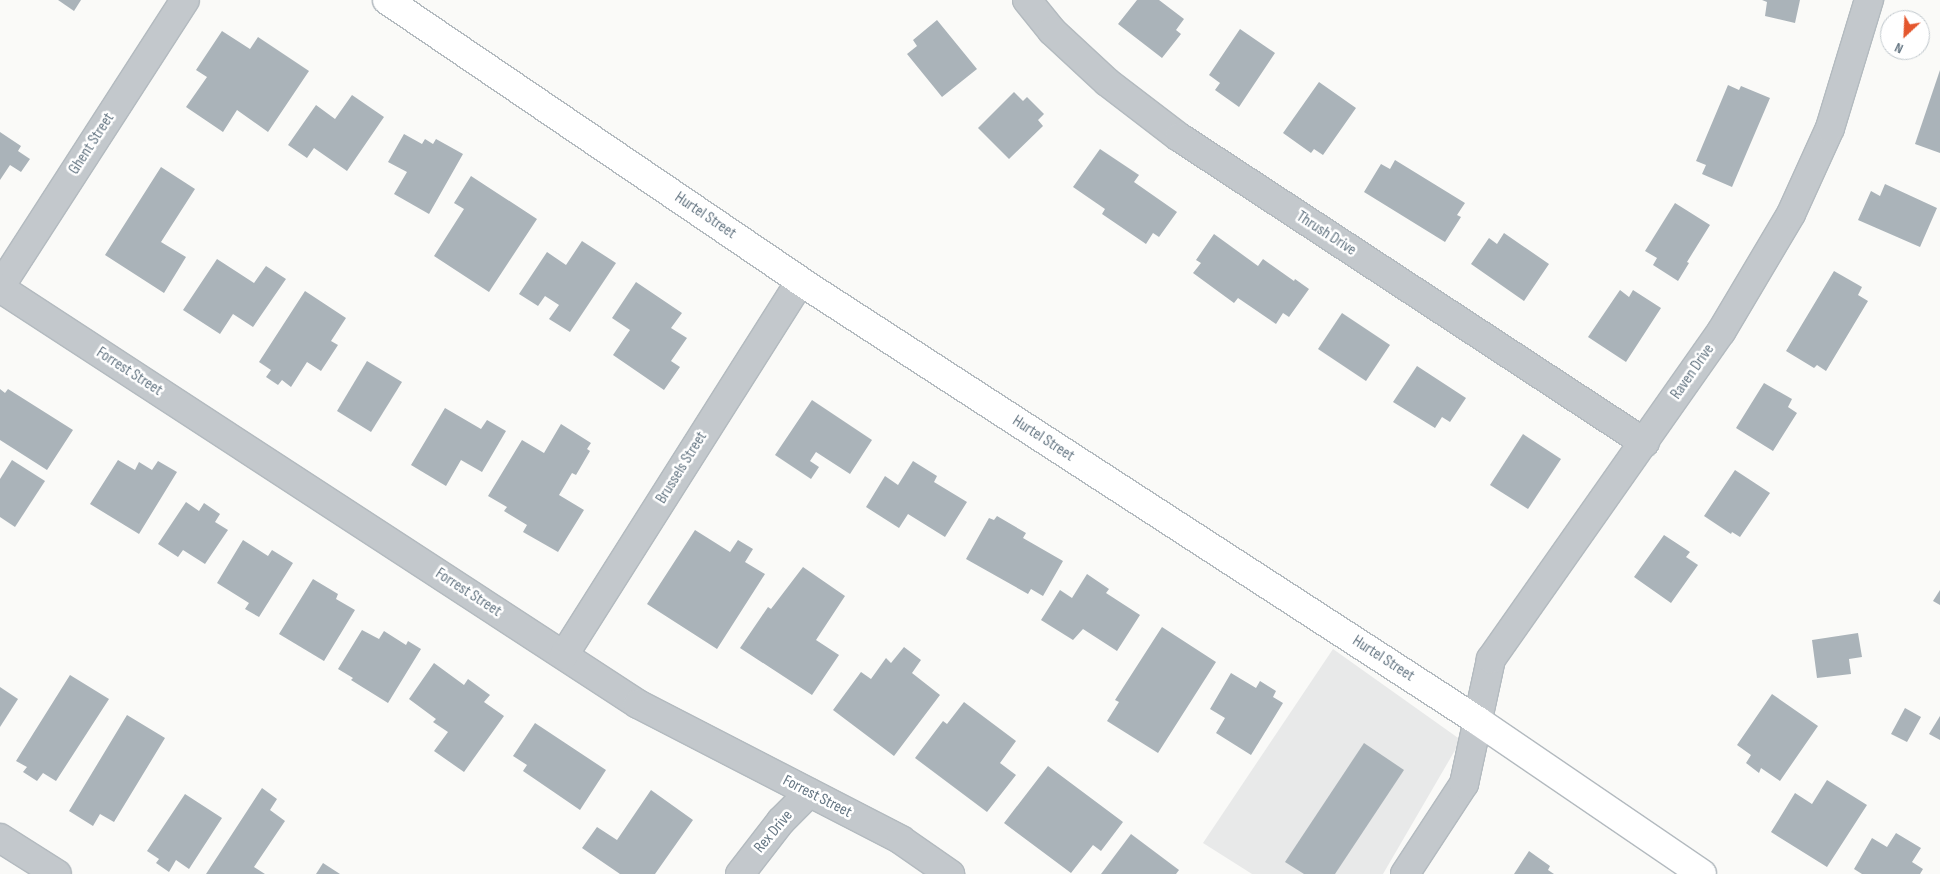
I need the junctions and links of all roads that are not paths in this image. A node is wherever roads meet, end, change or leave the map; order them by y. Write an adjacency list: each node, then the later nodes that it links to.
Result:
1 (185, 0): 6 (street, Ghent Street)
2 (387, 0): 5 (street, Hurtel Street)
3 (1026, 0): 7 (street, Thrush Drive)
4 (1869, 0): 7 (street, Raven Drive)
5 (800, 281): 8 (street, Brussels Street); 9 (street, Hurtel Street)
6 (0, 288): 8 (street, Forrest Street)
7 (1645, 443): 9 (street, Raven Drive)
8 (564, 655): 10 (street, Forrest Street)
9 (1478, 721): 15 (street, Raven Drive); 16 (street, Hurtel Street)
10 (809, 793): 13 (street, Rex Drive); 14 (street, Forrest Street)
11 (0, 838): 12 (street)
12 (57, 874)
13 (740, 874)
14 (950, 874)
15 (1405, 874)
16 (1702, 874)

